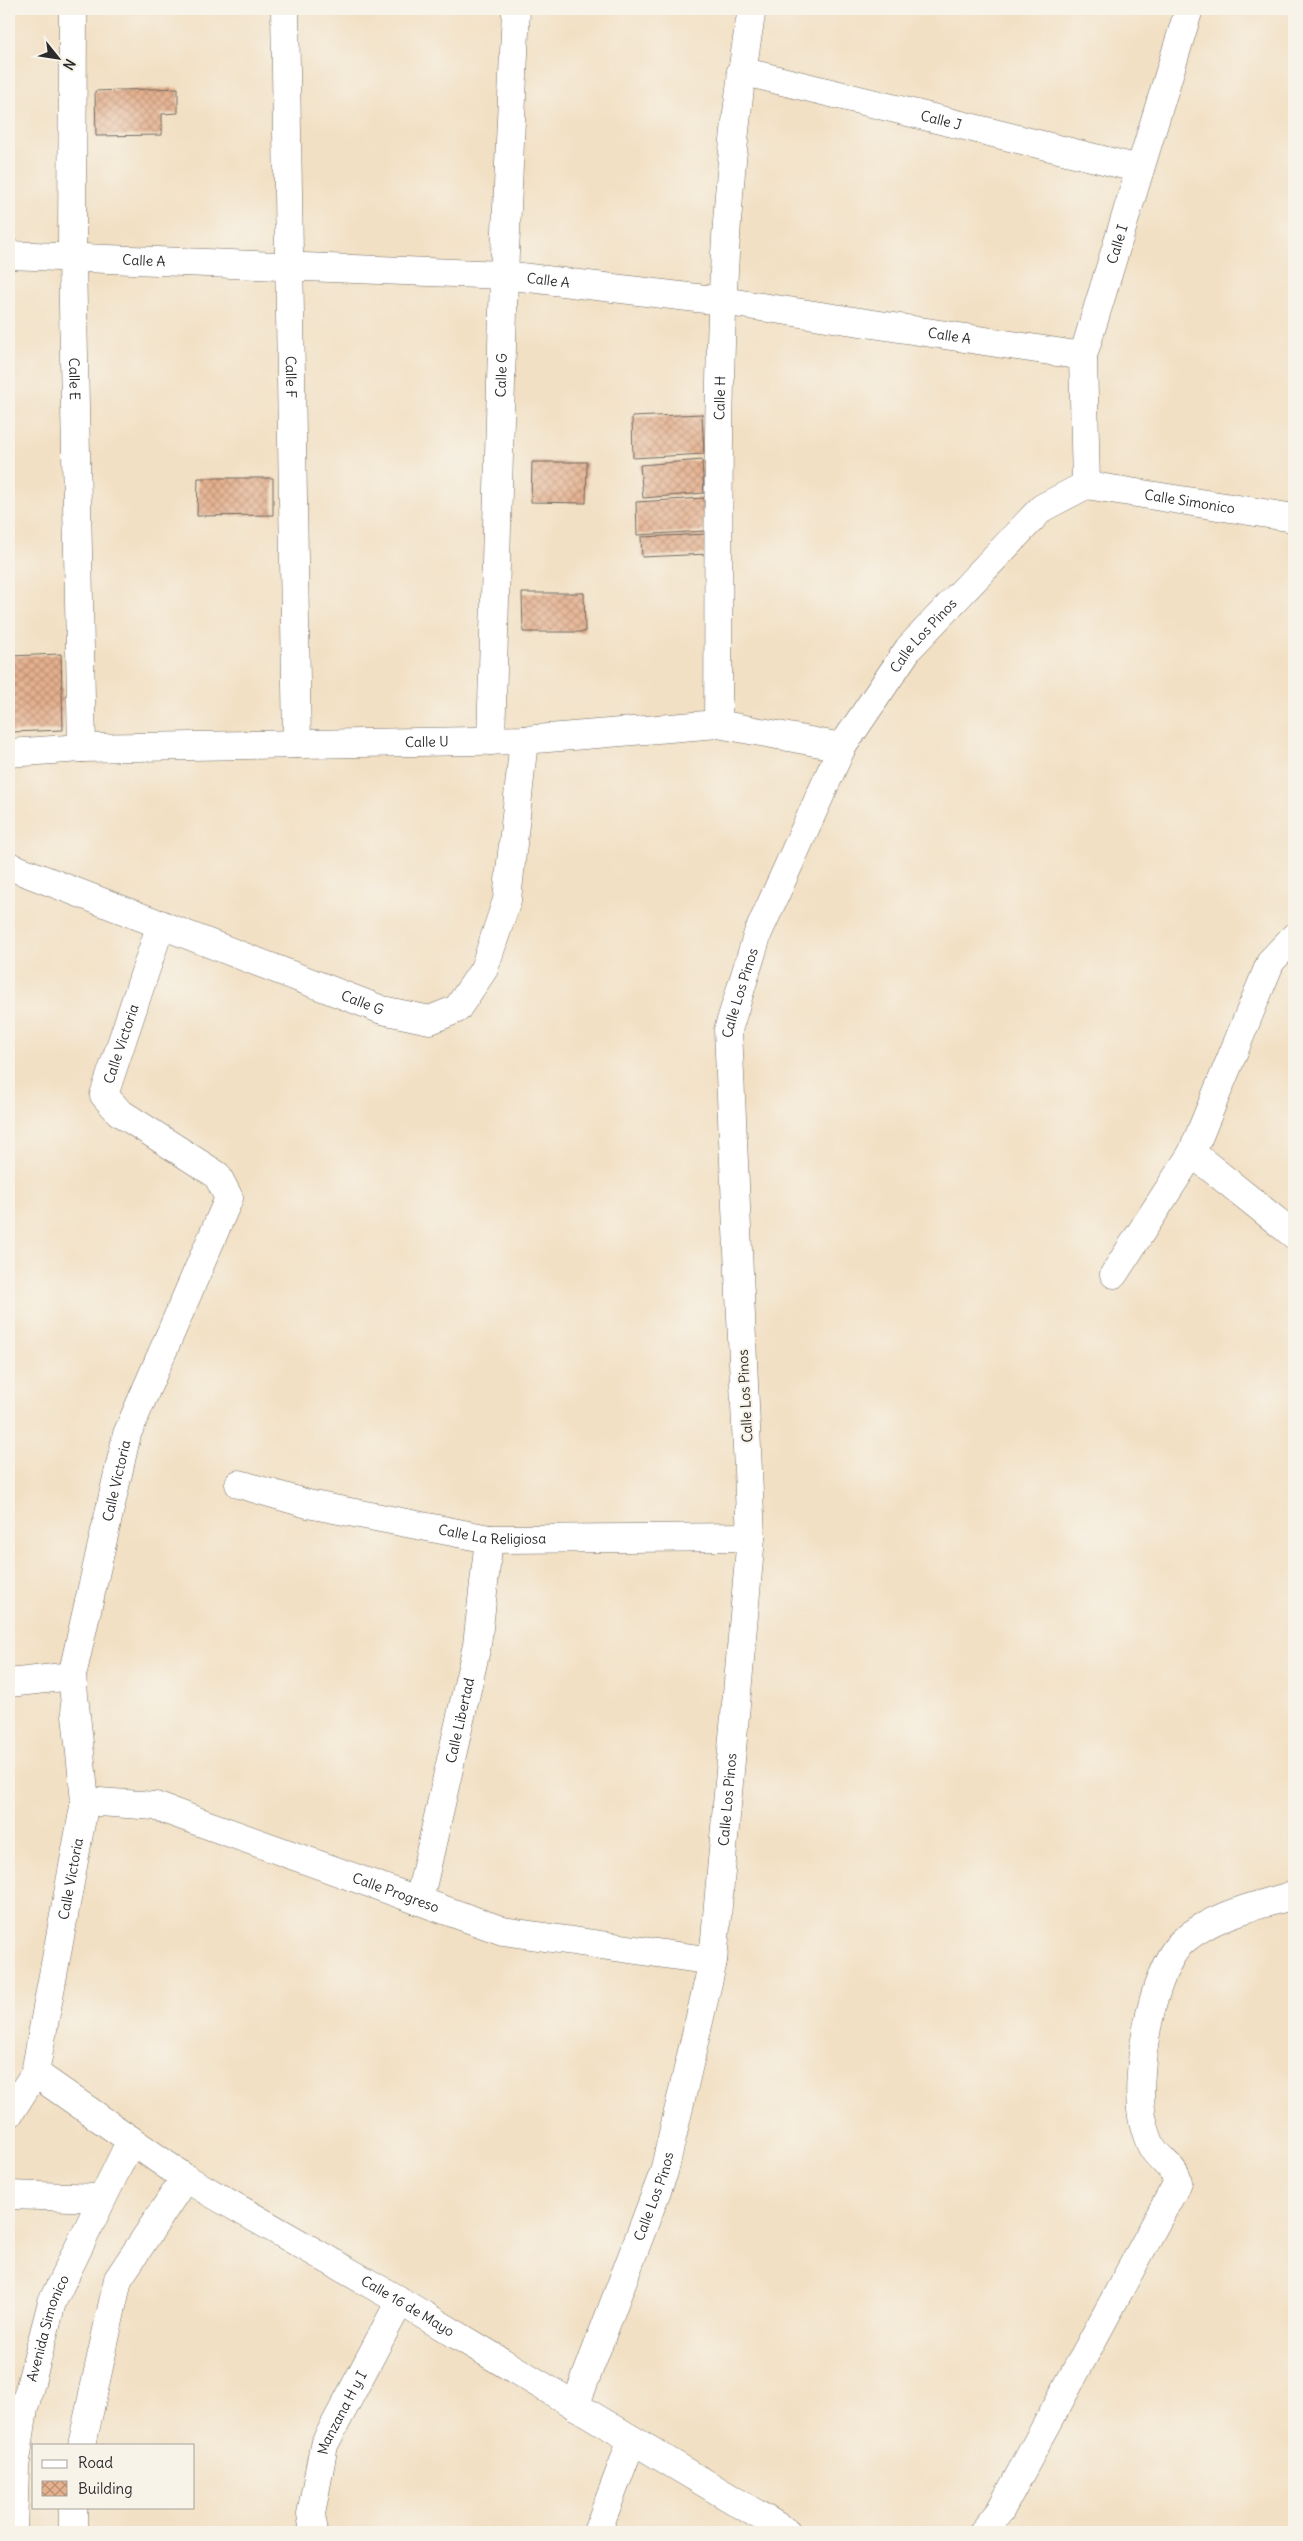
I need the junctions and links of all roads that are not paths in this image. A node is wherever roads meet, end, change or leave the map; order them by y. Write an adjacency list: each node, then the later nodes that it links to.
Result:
1 (73, 9): 9 (street, Calle E)
2 (285, 9): 10 (street, Calle F)
3 (516, 9): 11 (street, Calle G)
4 (752, 9): 6 (street, Calle H)
5 (1189, 9): 7 (street, Calle I)
6 (741, 72): 7 (street, Calle J); 12 (street, Calle H)
7 (1140, 169): 13 (street, Calle I)
8 (9, 255): 9 (street, Calle A)
9 (72, 259): 10 (street, Calle A); 21 (street, Calle E)
10 (289, 265): 11 (street, Calle A); 19 (street, Calle F)
11 (504, 275): 12 (street, Calle A); 18 (street, Calle G)
12 (722, 301): 13 (street, Calle A); 16 (street, Calle H)
13 (1083, 356): 14 (street, Calle I)
14 (1086, 485): 15 (street, Calle Simonico); 20 (street, Calle Los Pinos)
15 (1294, 518)
16 (718, 724): 17 (street, Calle U); 20 (street, Calle U)
17 (524, 740): 18 (street, Calle U); 24 (street, Calle G)
18 (491, 741): 19 (street, Calle U)
19 (296, 744): 21 (street, Calle U)
20 (842, 747): 30 (street, Calle Los Pinos)
21 (82, 748): 22 (street, Calle U)
22 (9, 753)
23 (9, 866): 24 (street, Calle G)
24 (161, 924): 32 (street, Calle Victoria)
25 (1294, 937): 26 (street)
26 (1192, 1153): 27 (street); 28 (street)
27 (1294, 1235)
28 (1114, 1274)
29 (239, 1484): 31 (street, Calle La Religiosa)
30 (751, 1538): 31 (street, Calle La Religiosa); 37 (street, Calle Los Pinos)
31 (489, 1539): 36 (street, Calle Libertad)
32 (72, 1676): 33 (street); 34 (street, Calle Victoria)
33 (9, 1683)
34 (85, 1801): 36 (street, Calle Progreso); 38 (street, Calle Victoria)
35 (1294, 1895): 55 (street)
36 (419, 1902): 37 (street, Calle Progreso)
37 (713, 1961): 45 (street, Calle Los Pinos)
38 (35, 2073): 39 (street, Calle Victoria); 40 (street, Calle 16 de Mayo)
39 (9, 2114)
40 (131, 2140): 41 (street, Calle 16 de Mayo); 43 (street, Avenida Simonico)
41 (185, 2178): 44 (street, Calle 16 de Mayo); 47 (street)
42 (9, 2195): 43 (street)
43 (101, 2198): 48 (street, Avenida Simonico)
44 (400, 2301): 45 (street, Calle 16 de Mayo); 52 (street, Manzana H y I)
45 (575, 2406): 46 (street, Calle 16 de Mayo)
46 (632, 2440): 53 (street); 54 (street, Calle 16 de Mayo)
47 (82, 2444)
48 (12, 2466): 50 (street, Avenida Simonico)
49 (73, 2508): 51 (street)
50 (13, 2532)
51 (73, 2532)
52 (314, 2532)
53 (597, 2532)
54 (787, 2532)
55 (983, 2532)

